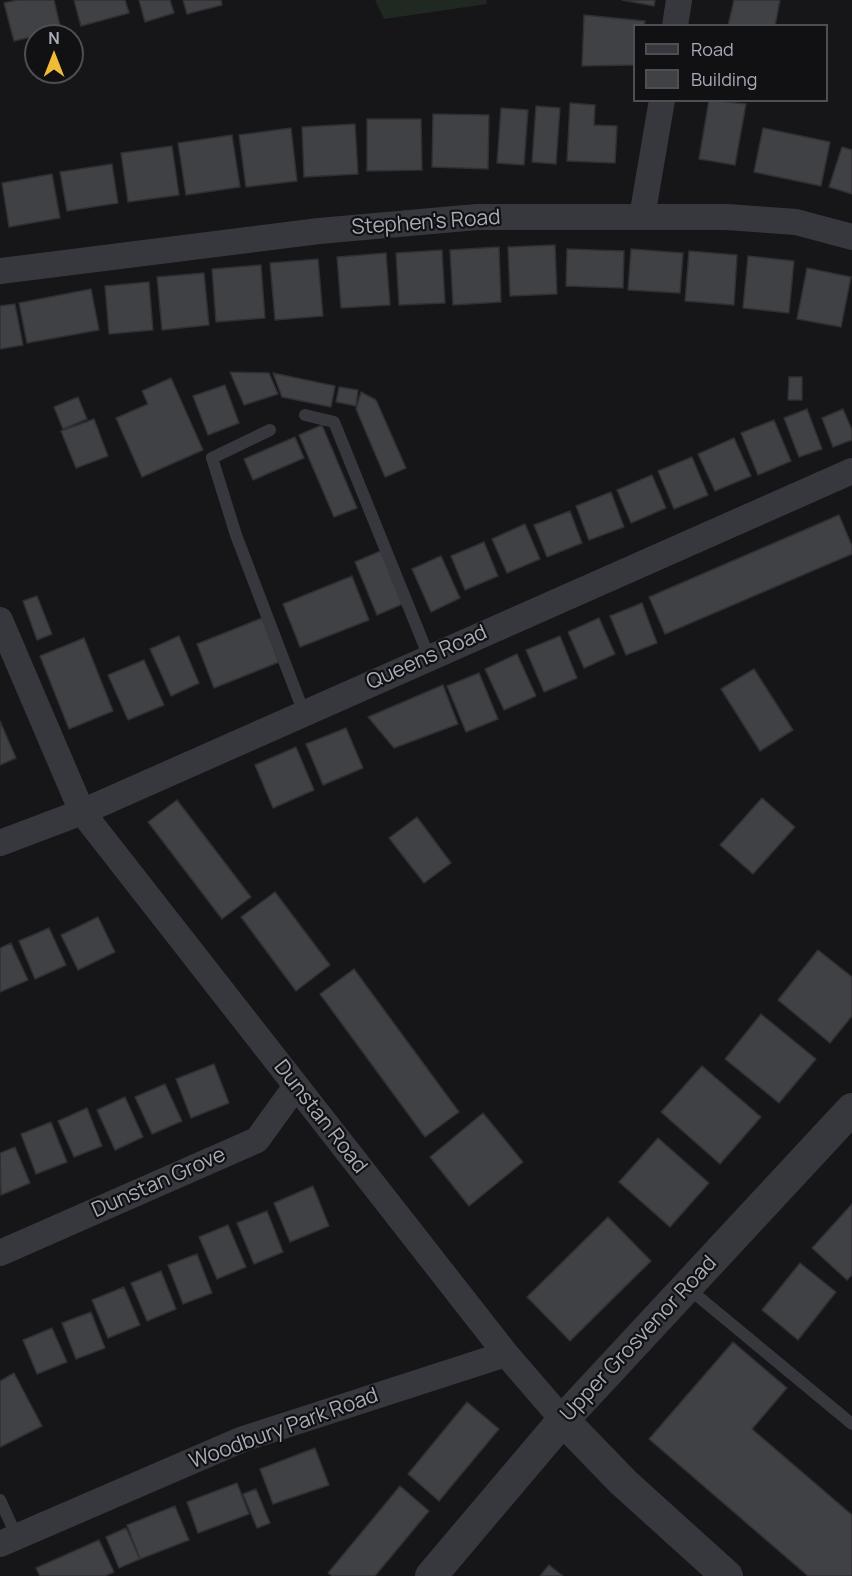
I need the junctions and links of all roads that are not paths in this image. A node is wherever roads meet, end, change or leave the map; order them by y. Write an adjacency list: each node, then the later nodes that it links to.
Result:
1 (679, 0): 2 (street)
2 (675, 24)
3 (662, 102): 4 (street)
4 (642, 217): 5 (street, Stephen's Road); 6 (street, Stephen's Road)
5 (852, 237)
6 (0, 271)
7 (305, 415): 11 (lane)
8 (270, 430): 12 (lane)
9 (852, 471): 11 (street, Queens Road)
10 (0, 621): 13 (street, Dunstan Road)
11 (429, 657): 12 (street, Queens Road)
12 (304, 713): 13 (street, Queens Road)
13 (82, 812): 14 (street, Queens Road); 15 (street, Dunstan Road)
14 (0, 843)
15 (296, 1086): 17 (street, Dunstan Grove); 19 (street, Dunstan Road)
16 (852, 1108): 18 (street, Upper Grosvenor Road)
17 (0, 1253)
18 (687, 1288): 20 (street, Upper Grosvenor Road); 21 (lane)
19 (506, 1354): 20 (street, Dunstan Road); 23 (street, Woodbury Park Road)
20 (562, 1420): 24 (street, Upper Grosvenor Road); 25 (street)
21 (852, 1424)
22 (0, 1500): 23 (lane)
23 (8, 1540)
24 (431, 1576)
25 (727, 1576)

